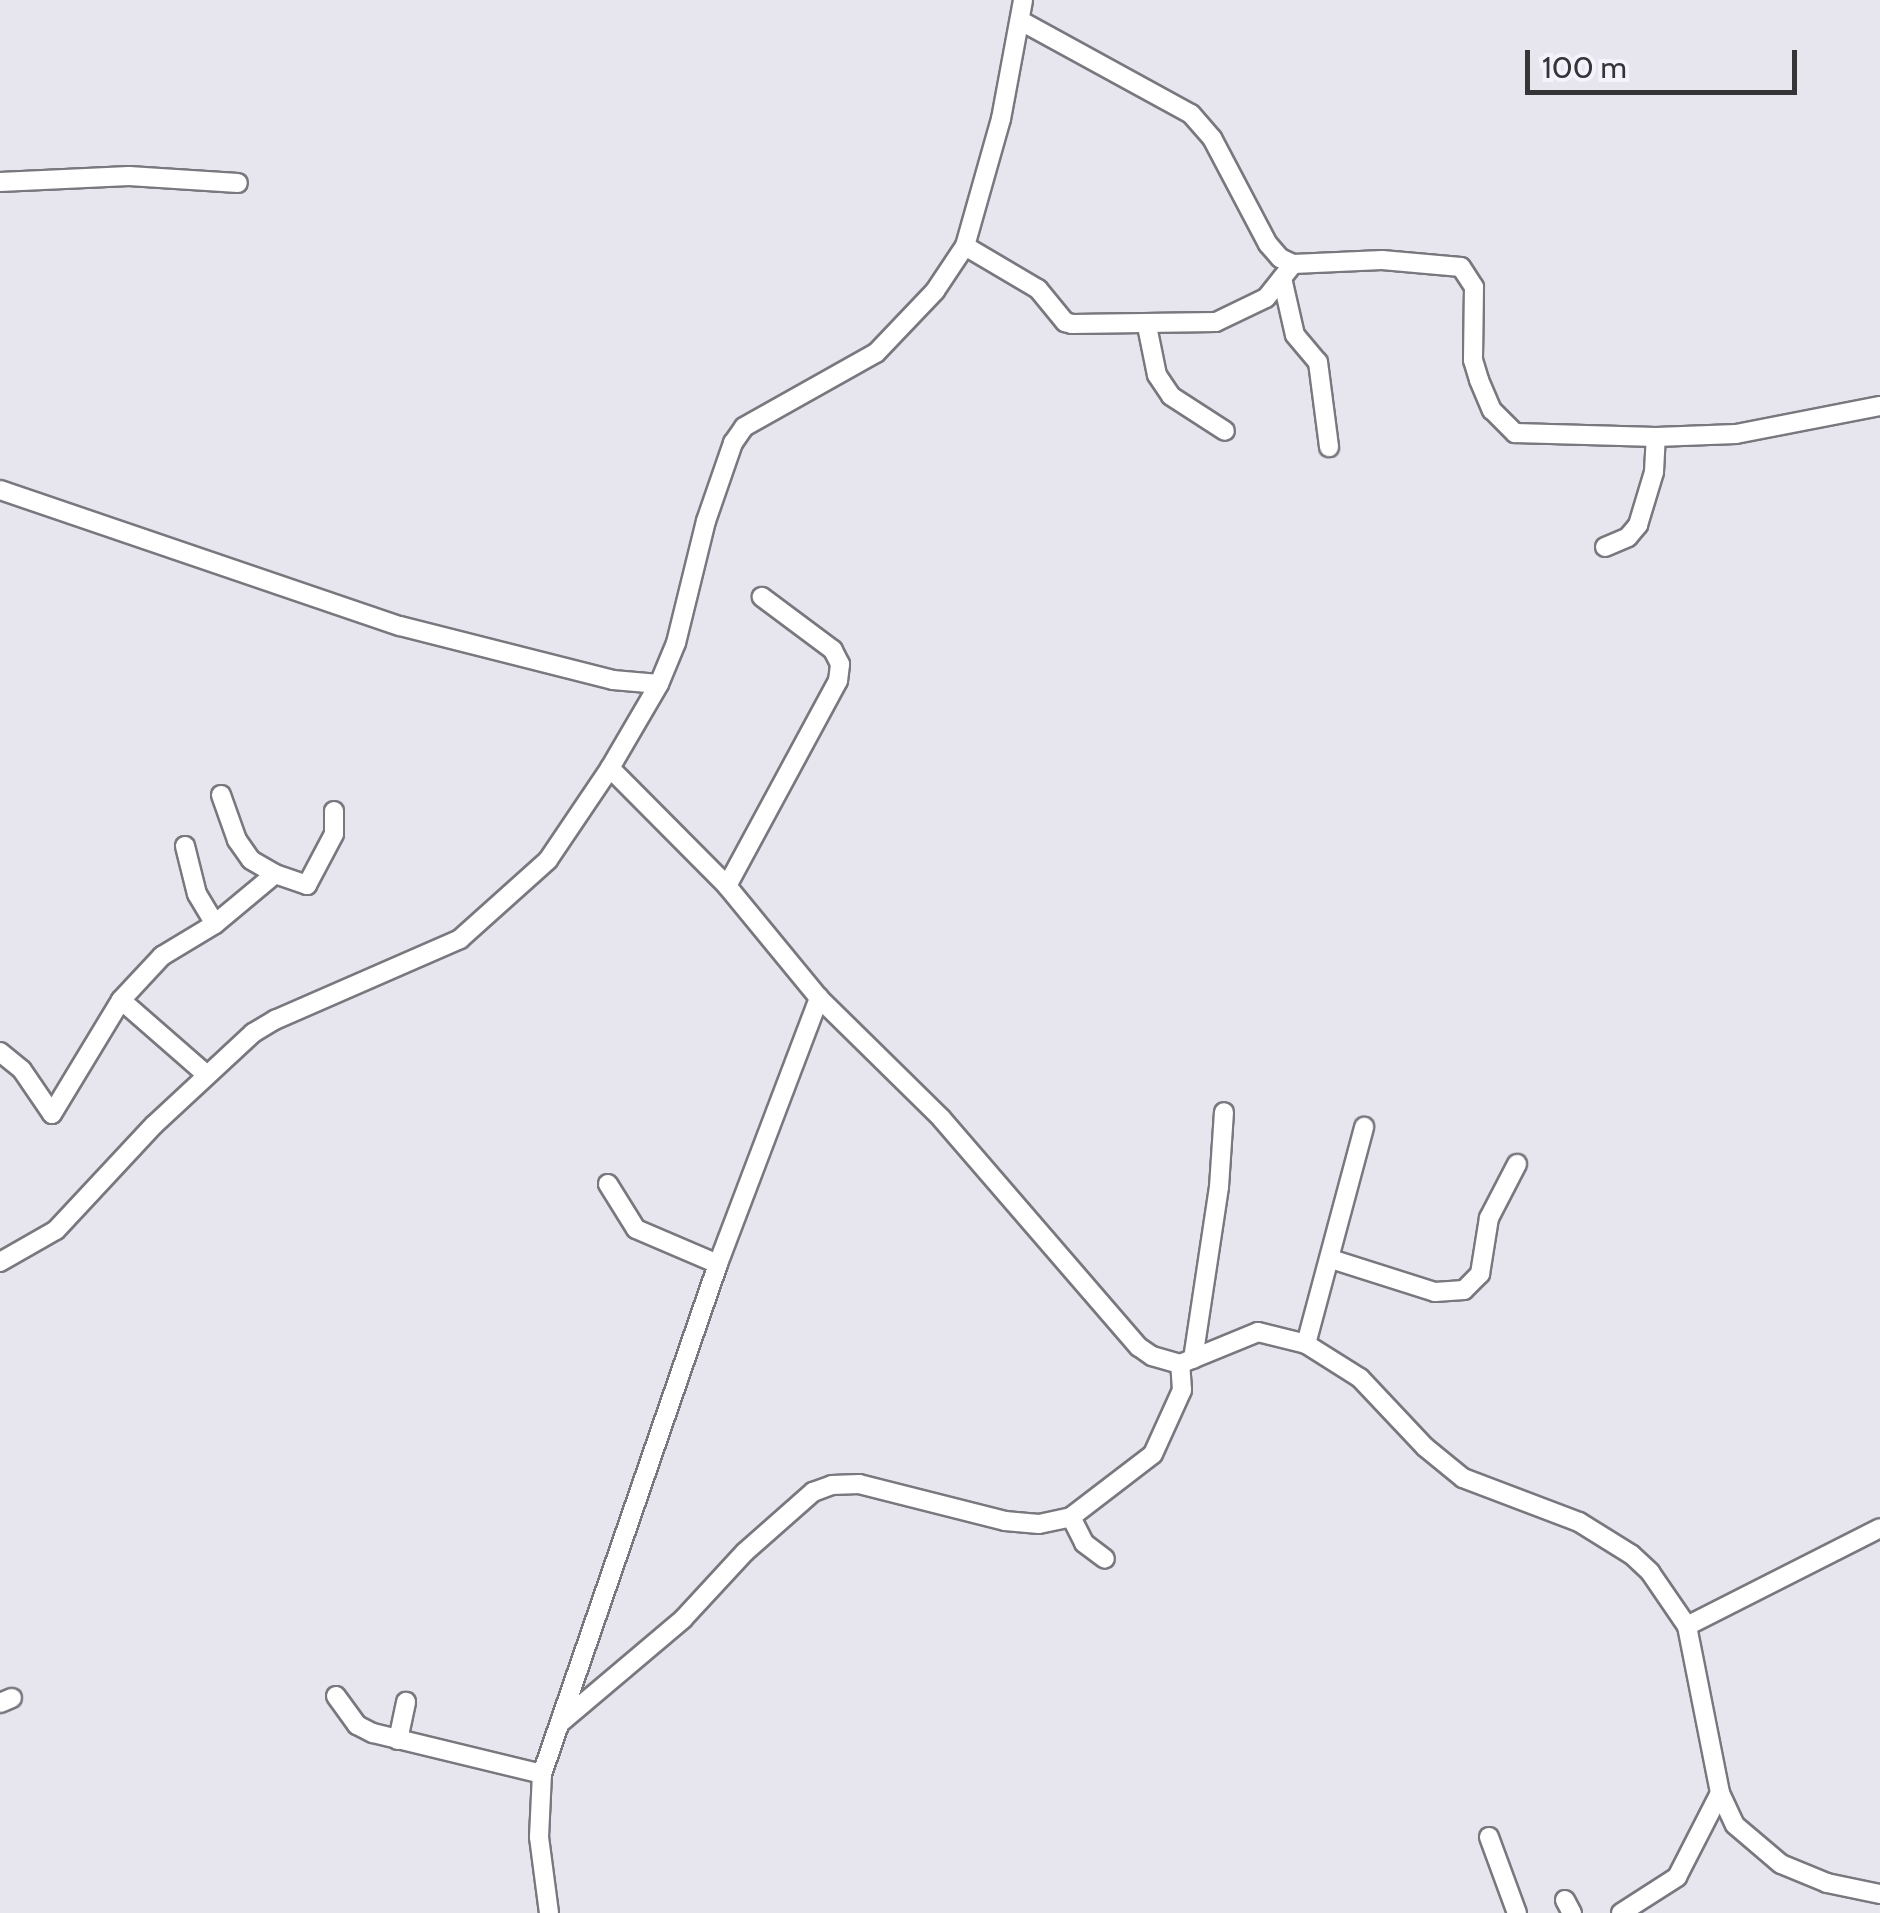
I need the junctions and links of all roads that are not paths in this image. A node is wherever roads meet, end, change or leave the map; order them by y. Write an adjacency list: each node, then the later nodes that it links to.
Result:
1 (1023, 0): 2 (street)
2 (1021, 21): 5 (street); 6 (street)
3 (0, 182): 4 (street)
4 (238, 183)
5 (965, 246): 7 (street); 15 (street)
6 (1287, 271): 7 (street); 10 (street); 11 (street)
7 (1146, 326): 9 (street)
8 (1880, 406): 10 (street)
9 (1225, 432)
10 (1656, 438): 13 (street)
11 (1329, 448)
12 (0, 490): 15 (street)
13 (1605, 548)
14 (762, 596): 21 (street)
15 (658, 684): 16 (street)
16 (610, 768): 21 (street); 26 (street)
17 (221, 795): 20 (street)
18 (334, 811): 20 (street)
19 (185, 846): 22 (street)
20 (275, 874): 22 (street)
21 (727, 886): 23 (street)
22 (215, 924): 24 (street)
23 (819, 998): 33 (street); 35 (street)
24 (121, 1000): 25 (street); 26 (street)
25 (0, 1052)
26 (207, 1075): 32 (street)
27 (1224, 1112): 35 (street)
28 (1364, 1127): 31 (street)
29 (1518, 1164): 31 (street)
30 (608, 1184): 33 (street)
31 (1332, 1259): 34 (street)
32 (0, 1262)
33 (718, 1264): 42 (street)
34 (1306, 1344): 35 (street); 39 (street)
35 (1186, 1361): 36 (street)
36 (1071, 1517): 38 (street); 42 (street)
37 (1880, 1528): 39 (street)
38 (1104, 1559)
39 (1687, 1626): 45 (street)
40 (336, 1696): 43 (street)
41 (406, 1702): 43 (street)
42 (556, 1726): 44 (street)
43 (398, 1740): 44 (street)
44 (542, 1774): 48 (street)
45 (1720, 1792): 47 (street); 50 (street)
46 (1489, 1836): 49 (street)
47 (1880, 1894)
48 (549, 1913)
49 (1516, 1913)
50 (1621, 1913)

